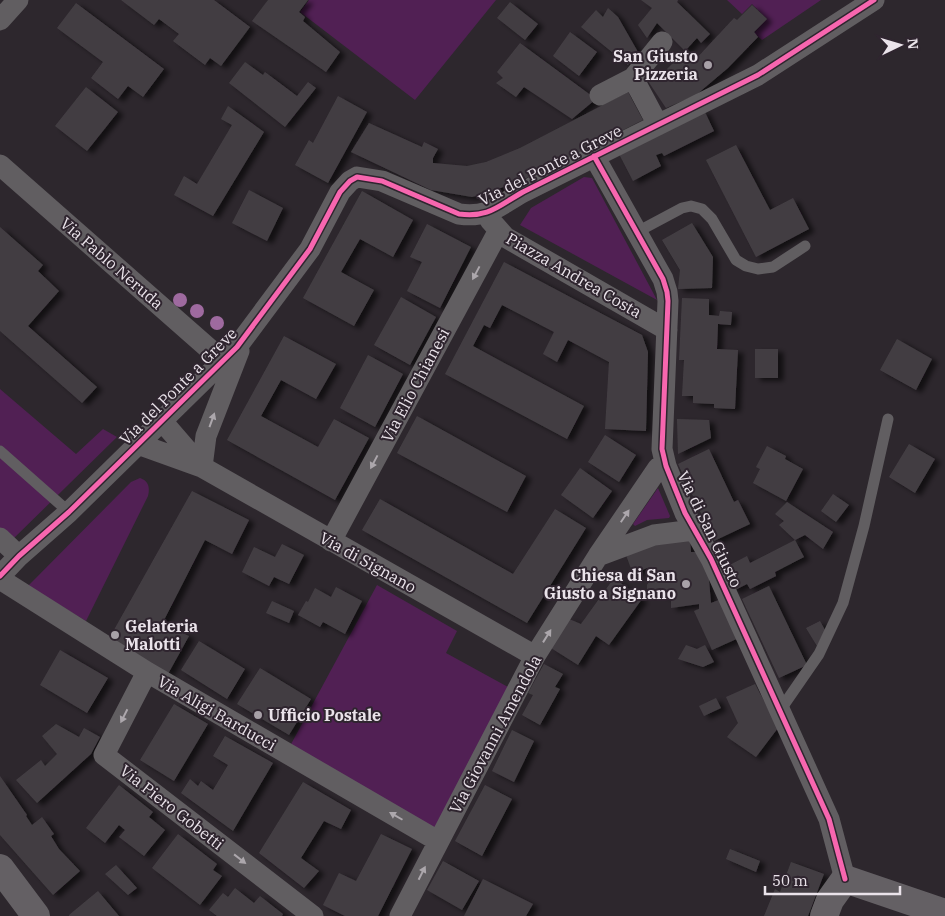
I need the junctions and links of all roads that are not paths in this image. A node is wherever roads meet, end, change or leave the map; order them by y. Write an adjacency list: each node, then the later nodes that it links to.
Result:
1 (18, 0): 3 (street)
2 (874, 0): 7 (street, Via del Ponte a Greve)
3 (0, 20)
4 (662, 42): 5 (street)
5 (633, 78): 6 (street); 7 (street)
6 (600, 95)
7 (658, 125): 8 (street, Via del Ponte a Greve)
8 (594, 156): 10 (street, Via del Ponte a Greve); 11 (street, Via di San Giusto)
9 (0, 165): 15 (street, Via Pablo Neruda)
10 (492, 222): 13 (street, Piazza Andrea Costa); 14 (street, Via del Ponte a Greve); 25 (street, Via Elio Chianesi, one-way to 25)
11 (637, 232): 12 (lane); 13 (street, Via di San Giusto)
12 (805, 246)
13 (667, 330): 20 (street, Via di San Giusto)
14 (246, 336): 15 (street, Via del Ponte a Greve); 21 (street, one-way to 14)
15 (223, 361): 17 (street, Via del Ponte a Greve)
16 (888, 419): 31 (lane)
17 (162, 421): 18 (street, Via del Ponte a Greve); 21 (street)
18 (138, 444): 21 (street); 22 (street, Via del Ponte a Greve)
19 (0, 451): 22 (lane)
20 (664, 457): 23 (street, Via di San Giusto); 27 (street, Via Giovanni Amendola, one-way to 20)
21 (202, 467): 25 (street, Via di Signano)
22 (69, 512): 26 (street, Via del Ponte a Greve)
23 (694, 530): 27 (street); 31 (street, Via di San Giusto)
24 (0, 538): 26 (street)
25 (331, 541): 29 (street, Via di Signano)
26 (19, 556): 28 (street, Via del Ponte a Greve)
27 (598, 556): 29 (street, Via Giovanni Amendola, one-way to 27)
28 (0, 578): 30 (street, Via Aligi Barducci)
29 (535, 656): 32 (street, Via Giovanni Amendola)
30 (147, 672): 32 (street, Via Aligi Barducci, one-way to 30); 37 (street, Via Piero Gobetti, one-way to 37)
31 (780, 709): 34 (street, Via di San Giusto)
32 (438, 840): 38 (street, Via Giovanni Amendola, one-way to 32)
33 (0, 868): 36 (main road)
34 (845, 879): 35 (main road); 39 (main road)
35 (945, 913)
36 (32, 915)
37 (313, 916)
38 (400, 916)
39 (824, 916)

